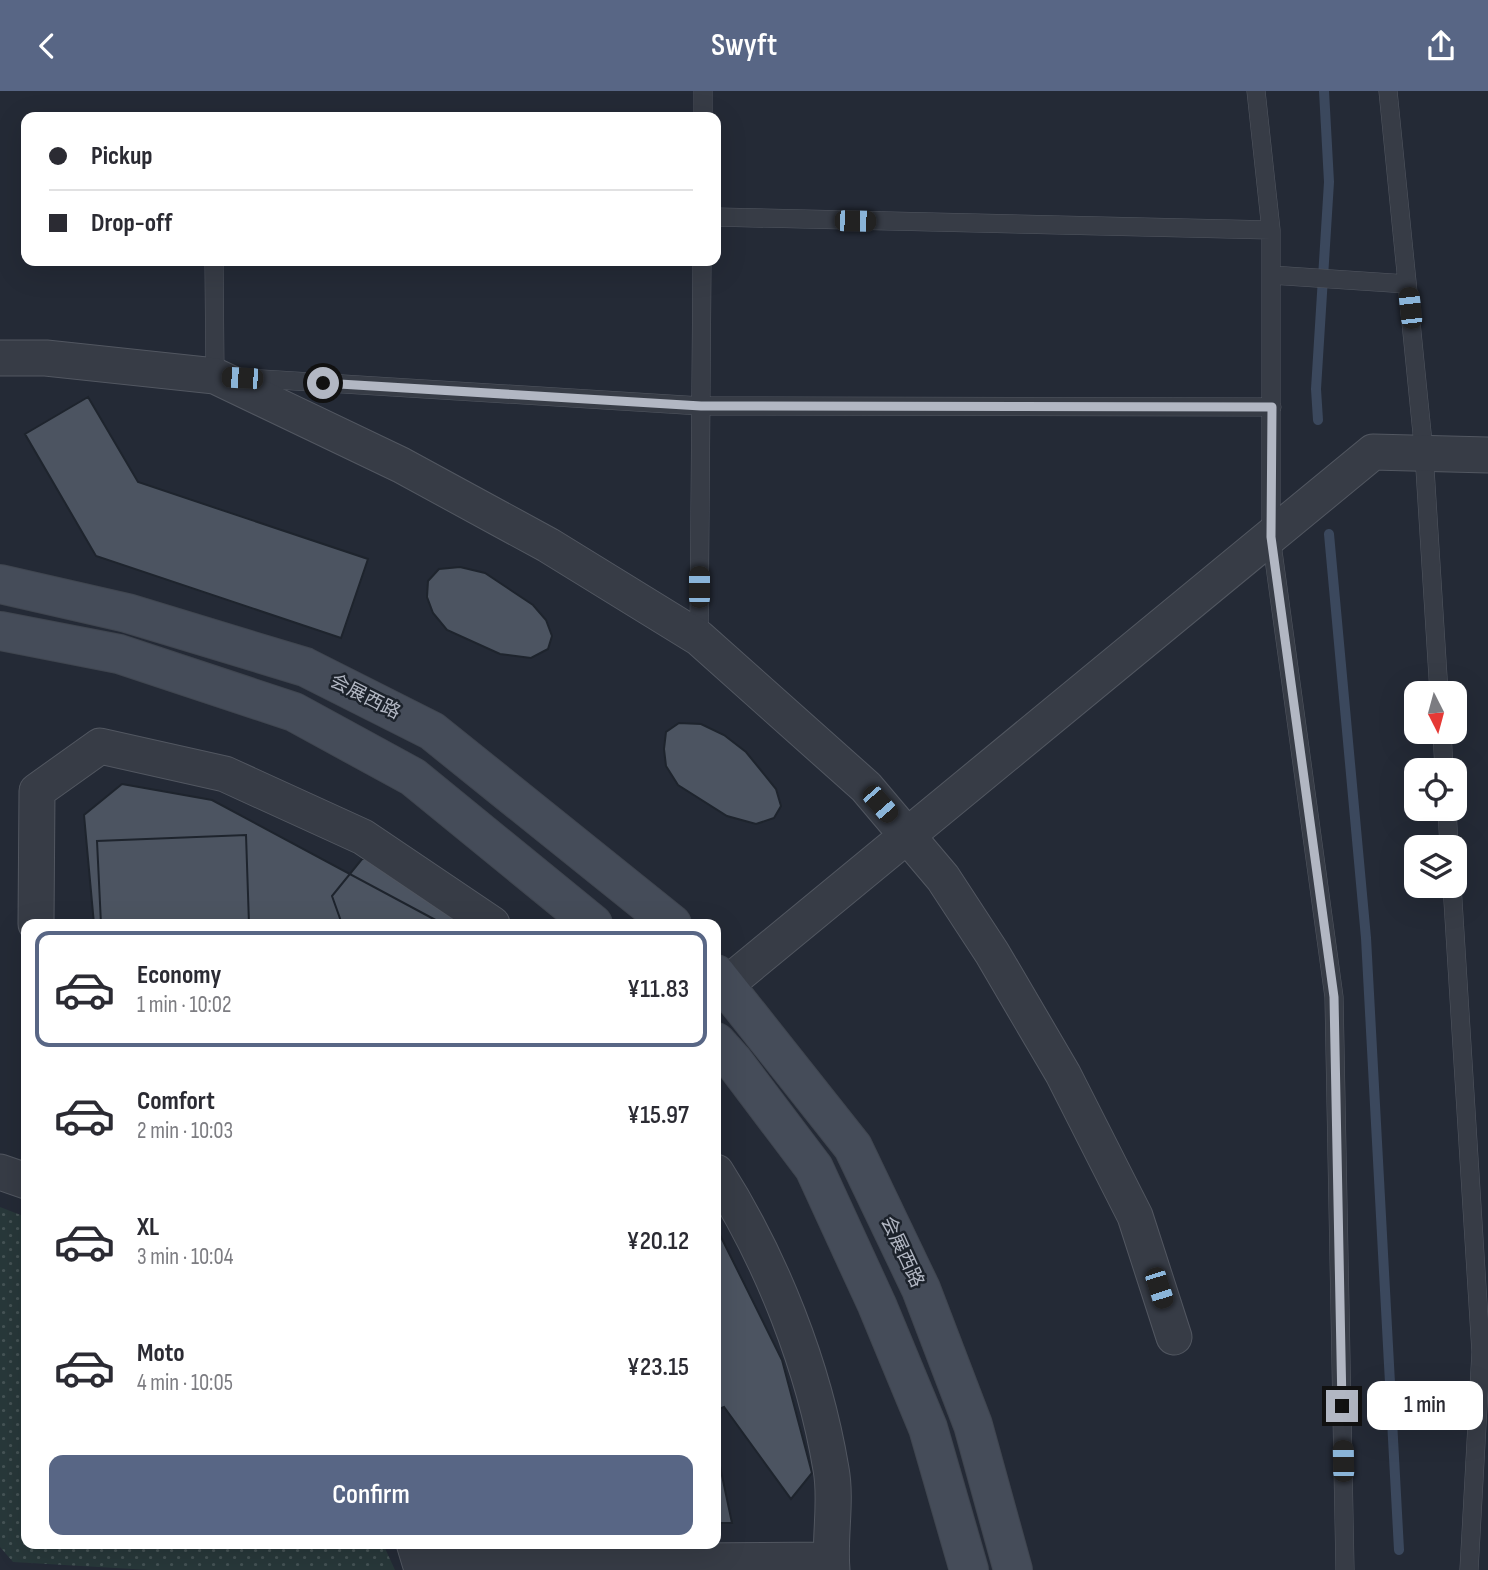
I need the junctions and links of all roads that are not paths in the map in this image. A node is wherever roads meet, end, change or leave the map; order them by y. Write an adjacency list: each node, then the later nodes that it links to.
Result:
1 (703, 91): 4 (lane)
2 (1256, 91): 6 (lane)
3 (1388, 91): 10 (lane)
4 (703, 112)
5 (721, 217): 6 (lane)
6 (1271, 230): 9 (lane)
7 (214, 266): 12 (lane)
8 (702, 266): 13 (lane)
9 (1271, 275): 10 (lane); 14 (lane)
10 (1407, 284): 15 (lane)
11 (0, 358): 12 (street)
12 (215, 376): 13 (lane); 20 (street)
13 (701, 406): 14 (lane); 20 (lane)
14 (1272, 407): 17 (lane)
15 (1424, 453): 16 (street); 17 (street); 21 (lane)
16 (1488, 455)
17 (1271, 537): 22 (street); 40 (lane)
18 (0, 585): 27 (main road, 会展西路)
19 (0, 631): 26 (main road)
20 (699, 638): 22 (street)
21 (1439, 681)
22 (907, 836): 28 (street); 34 (street)
23 (1453, 898): 35 (lane)
24 (36, 919): 25 (street)
25 (485, 919)
26 (587, 919)
27 (666, 919)
28 (721, 982)
29 (721, 986): 39 (main road, 会展西路)
30 (721, 1048): 38 (main road)
31 (0, 1172): 32 (street)
32 (21, 1179)
33 (721, 1180): 37 (street)
34 (1174, 1336)
35 (1484, 1352): 41 (lane)
36 (416, 1549): 37 (street)
37 (831, 1565)
38 (970, 1570)
39 (1013, 1570)
40 (1345, 1570)
41 (1469, 1570)

